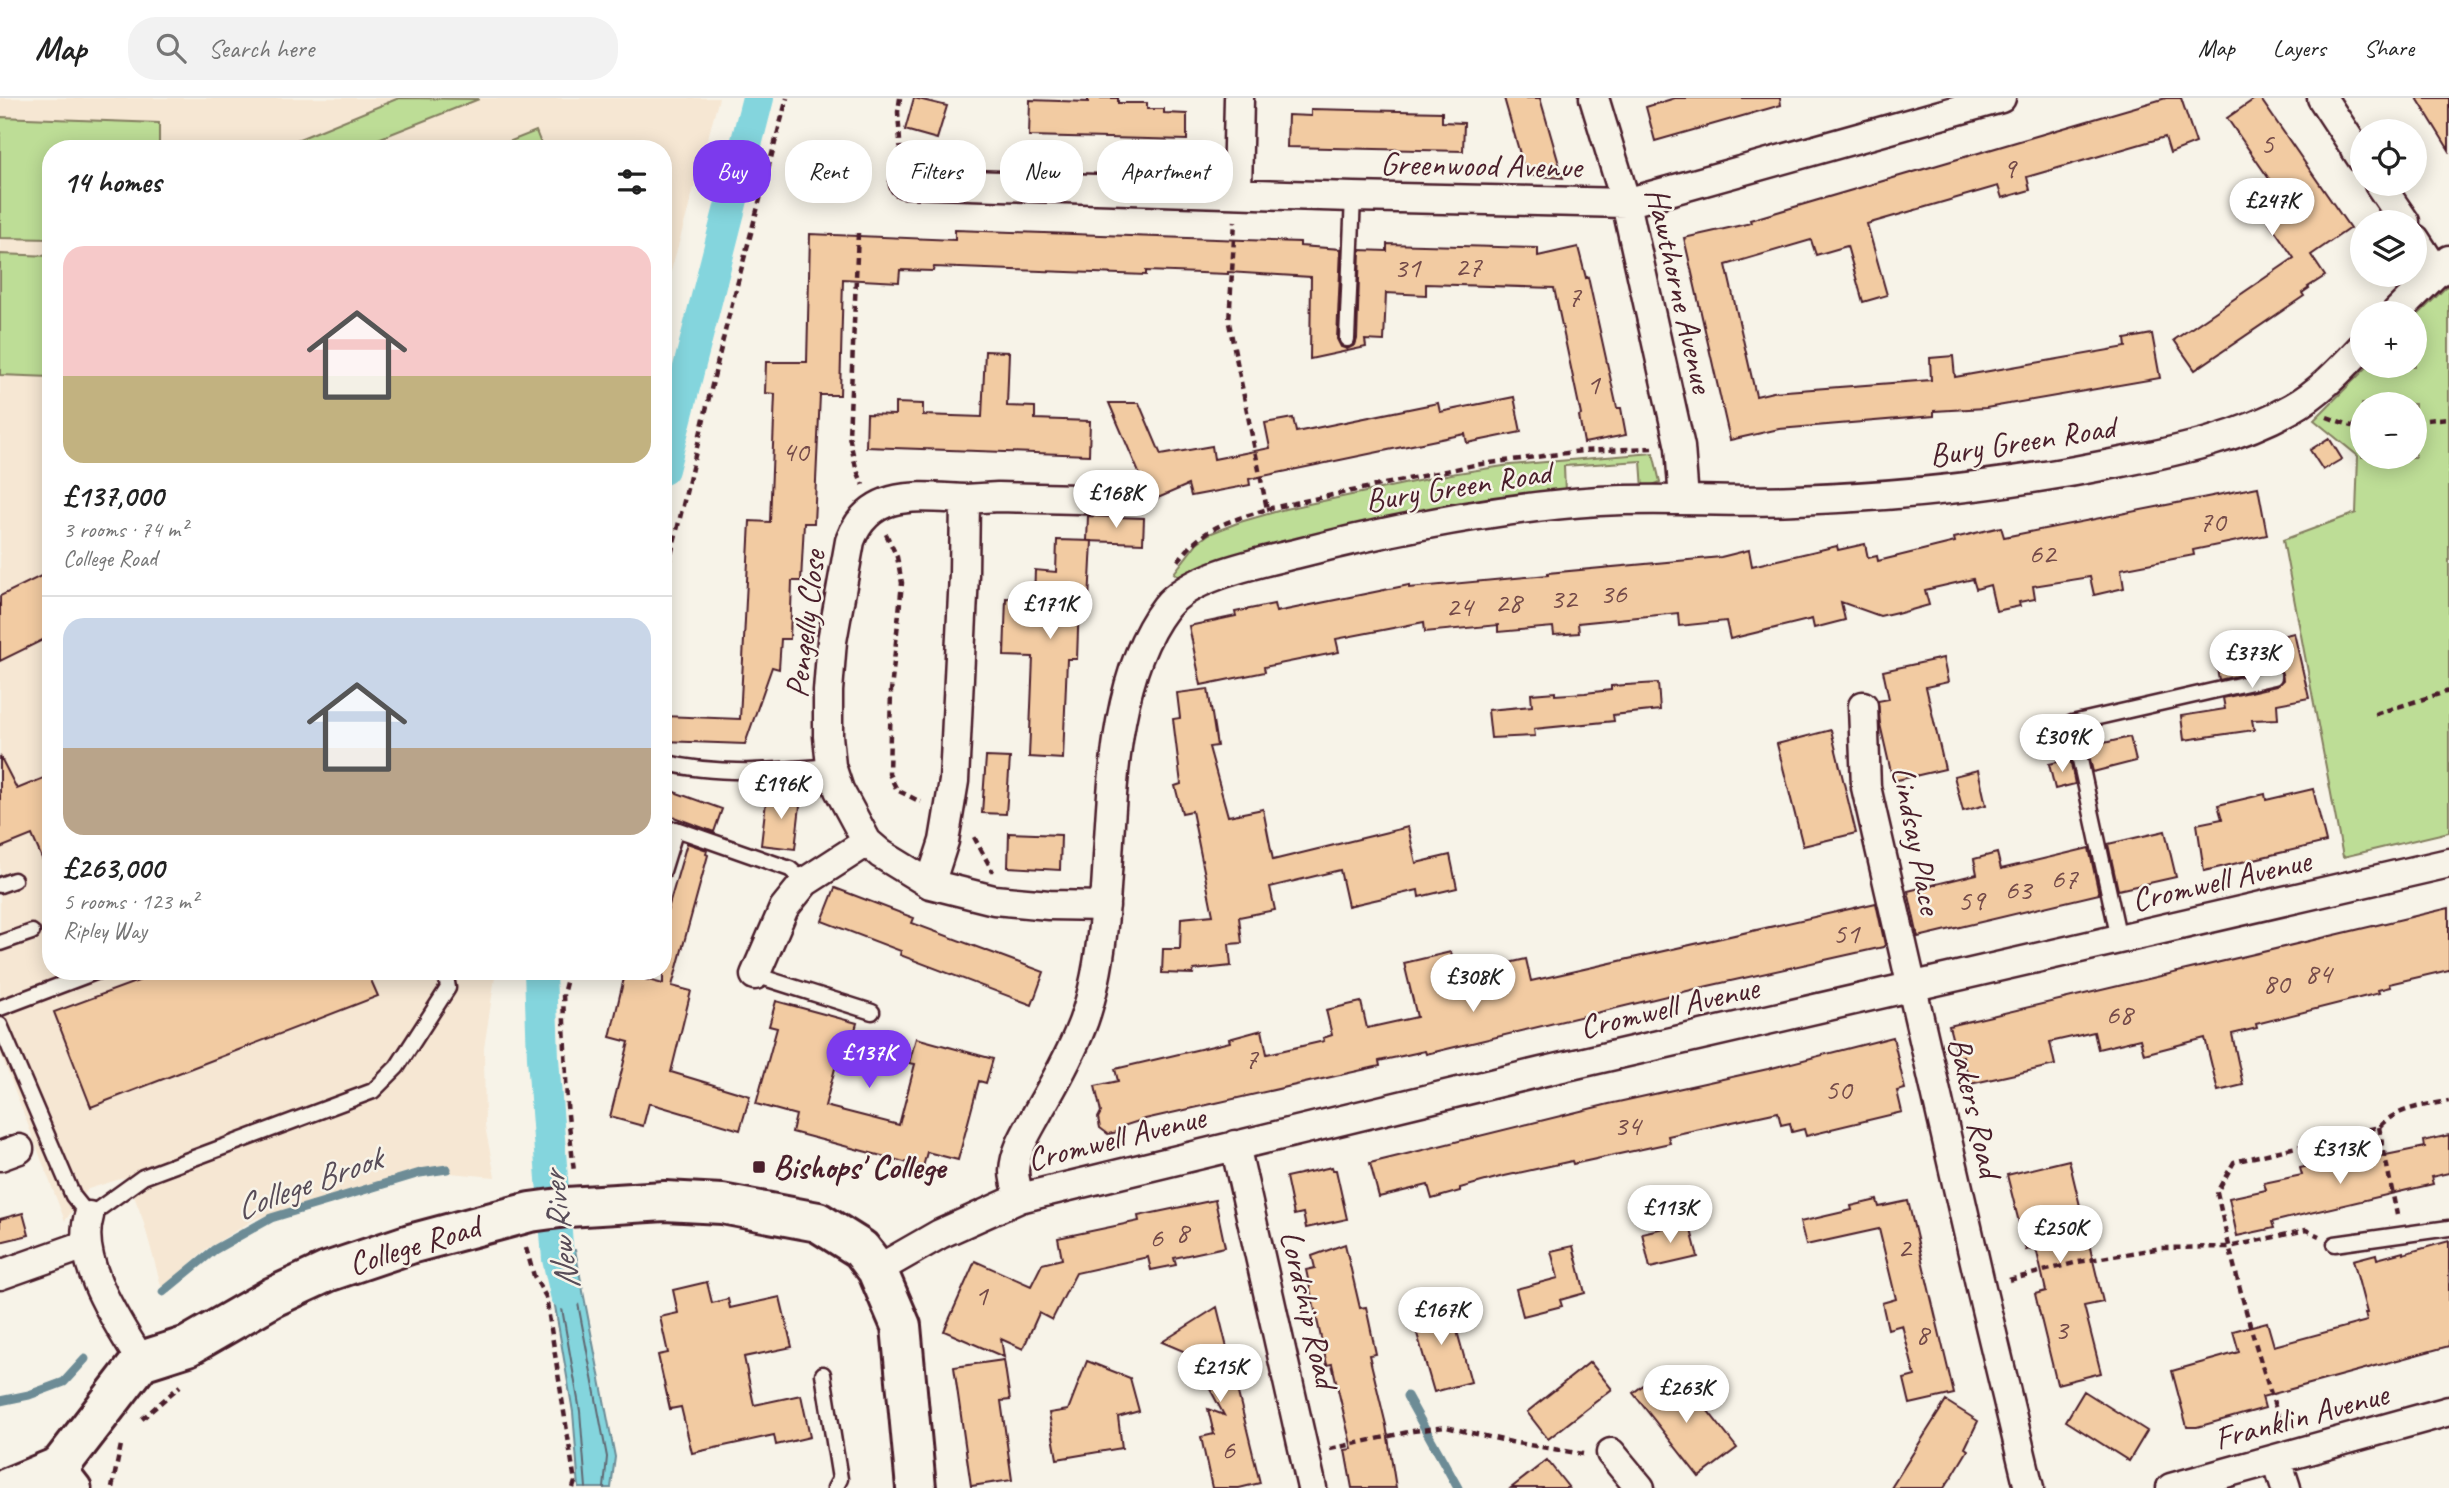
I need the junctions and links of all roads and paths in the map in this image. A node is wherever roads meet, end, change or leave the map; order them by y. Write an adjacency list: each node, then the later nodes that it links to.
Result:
1 (787, 98): 28 (path)
2 (900, 98): 8 (path)
3 (1239, 98): 11 (street)
4 (1594, 98): 13 (street, Hawthorne Avenue)
5 (2001, 98): 7 (street, Greenwood Avenue)
6 (2322, 98): 9 (street)
7 (1948, 106): 13 (street, Greenwood Avenue)
8 (899, 140)
9 (2350, 141)
10 (986, 185): 11 (street, Greenwood Avenue)
11 (1237, 192): 12 (street, Greenwood Avenue); 27 (path)
12 (1353, 197): 13 (street, Greenwood Avenue); 18 (lane)
13 (1626, 203): 22 (street, Hawthorne Avenue)
14 (858, 233): 26 (path)
15 (2427, 251): 16 (street)
16 (2443, 267): 17 (street)
17 (2408, 301)
18 (1347, 339)
19 (2350, 359): 25 (street, Bury Green Road)
20 (2449, 418): 21 (path)
21 (2427, 420)
22 (1680, 447): 25 (street, Hawthorne Avenue); 27 (path)
23 (965, 499): 24 (street); 26 (street); 36 (street)
24 (1117, 500)
25 (1684, 500): 29 (street, Bury Green Road)
26 (873, 508): 35 (street, Pengelly Close); 36 (path)
27 (1267, 509): 29 (path)
28 (672, 551)
29 (1168, 604): 43 (street, Bury Green Road)
30 (2274, 677): 45 (lane)
31 (2449, 691): 33 (path)
32 (1863, 706): 51 (street, Lindsay Place)
33 (2375, 714)
34 (672, 764): 35 (lane)
35 (831, 766): 38 (street, Pengelly Close)
36 (949, 814): 41 (street); 42 (path)
37 (672, 842): 40 (lane)
38 (867, 842): 40 (street); 41 (street, Pengelly Close)
39 (2449, 863): 45 (street, Cromwell Avenue)
40 (805, 882): 47 (street)
41 (930, 884): 42 (street, Pengelly Close)
42 (994, 900): 43 (street, Pengelly Close)
43 (1105, 906): 59 (street, Bury Green Road)
44 (32, 932): 46 (lane)
45 (2119, 939): 51 (street, Cromwell Avenue)
46 (0, 943)
47 (754, 975): 53 (lane)
48 (74, 980): 52 (lane)
49 (447, 980): 60 (lane)
50 (567, 980): 58 (path)
51 (1911, 987): 57 (street, Cromwell Avenue); 69 (street, Bakers Road)
52 (0, 1008)
53 (872, 1012)
54 (0, 1025): 60 (lane)
55 (2449, 1101): 56 (path)
56 (2379, 1127): 63 (path); 66 (path)
57 (1235, 1145): 59 (street, Cromwell Avenue); 77 (street, Lordship Road)
58 (571, 1190): 62 (street, College Road); 67 (street, College Road)
59 (1020, 1198): 67 (street, Cromwell Avenue)
60 (89, 1216): 65 (street)
61 (2449, 1228): 63 (lane)
62 (528, 1230): 70 (street, College Road); 82 (path)
63 (2402, 1236): 64 (lane)
64 (2335, 1244): 66 (path)
65 (85, 1245): 68 (street); 70 (street)
66 (2229, 1247): 69 (path); 78 (path)
67 (877, 1270): 84 (street, College Road)
68 (0, 1275)
69 (1981, 1287): 87 (street, Bakers Road)
70 (141, 1361): 79 (street)
71 (824, 1374): 83 (lane)
72 (181, 1386): 74 (path)
73 (2449, 1411): 78 (street, Franklin Avenue)
74 (136, 1425)
75 (124, 1440): 81 (path)
76 (1611, 1453): 77 (path); 86 (street)
77 (1305, 1455): 85 (street, Lordship Road)
78 (2284, 1458): 88 (street, Franklin Avenue); 89 (street)
79 (68, 1477): 80 (street)
80 (7, 1488)
81 (112, 1488)
82 (573, 1488)
83 (835, 1488)
84 (916, 1488)
85 (1312, 1488)
86 (1640, 1488)
87 (2029, 1488)
88 (2171, 1488)
89 (2286, 1488)

